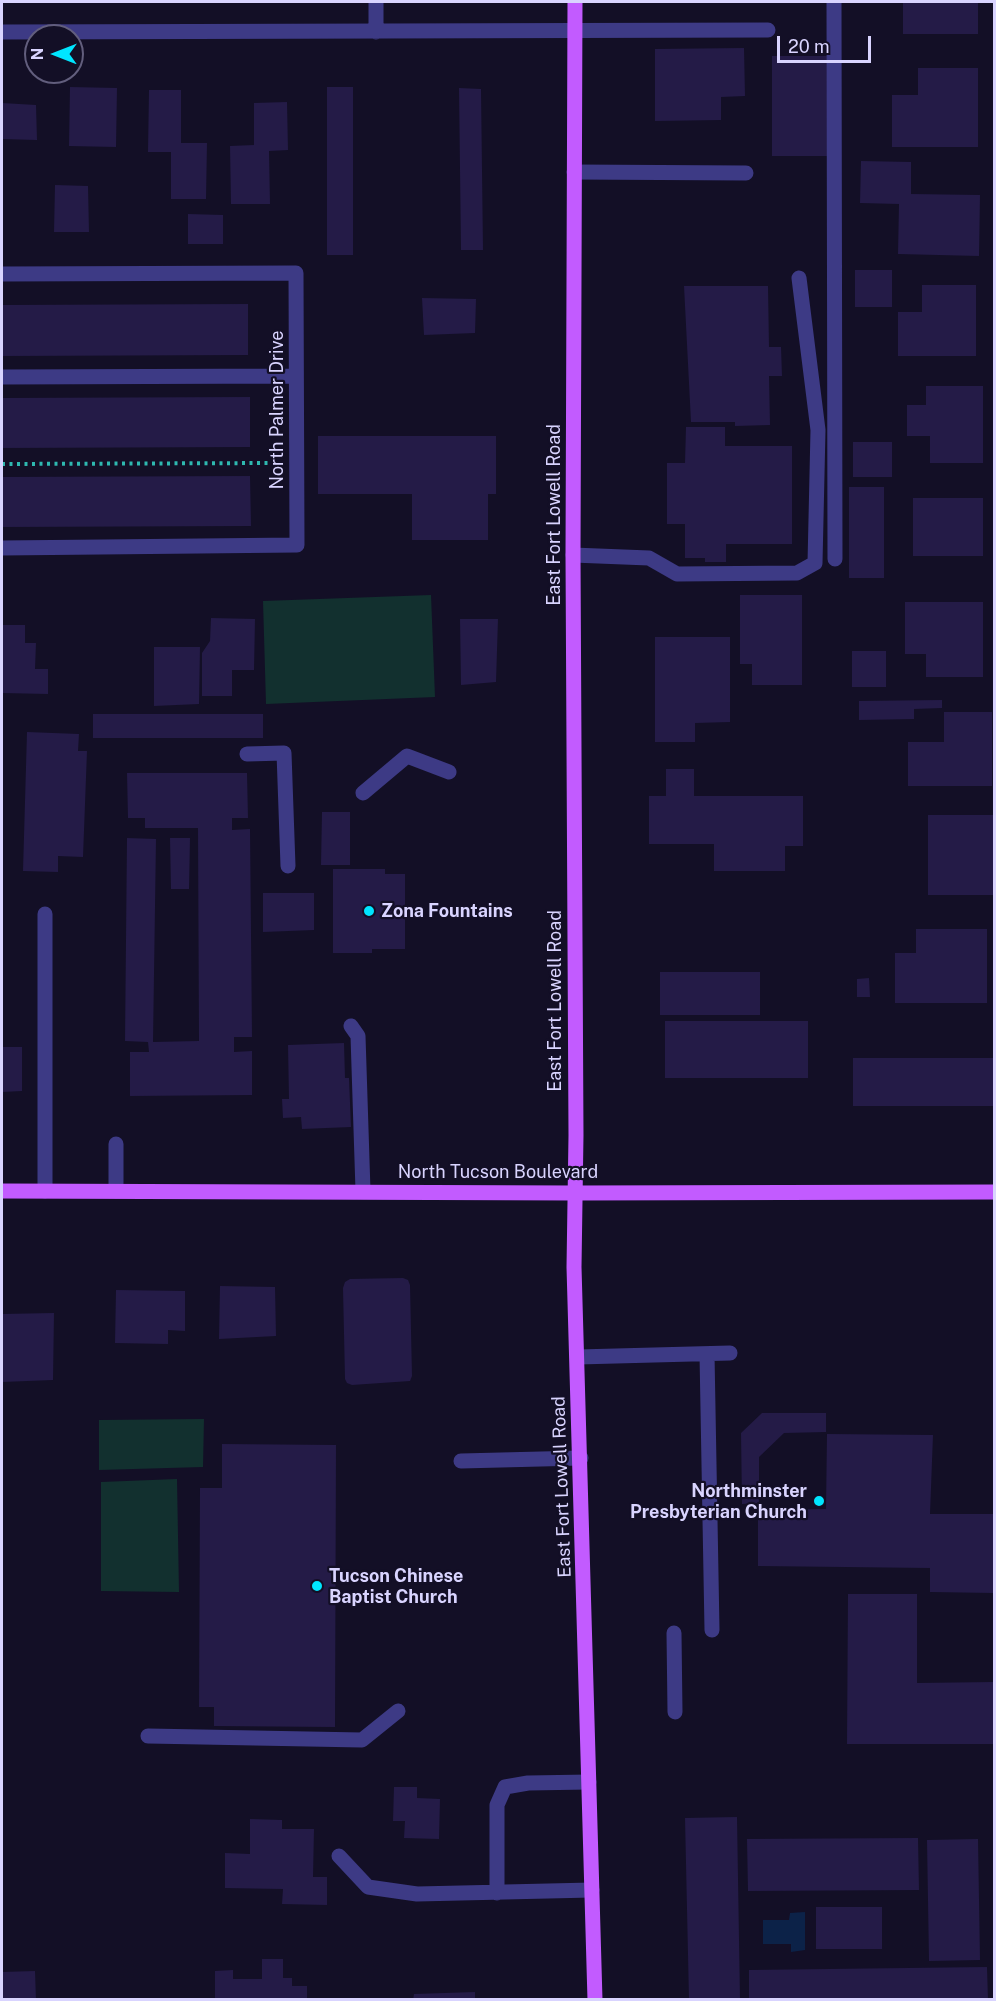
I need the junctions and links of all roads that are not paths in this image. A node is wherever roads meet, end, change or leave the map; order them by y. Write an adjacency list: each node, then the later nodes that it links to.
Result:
1 (376, 2): 6 (street)
2 (575, 2): 7 (main road, East Fort Lowell Road)
3 (834, 2): 16 (street)
4 (768, 30): 7 (street)
5 (2, 32): 6 (street)
6 (376, 32): 7 (street)
7 (575, 32): 8 (main road, East Fort Lowell Road)
8 (574, 172): 9 (street); 15 (main road, East Fort Lowell Road)
9 (746, 173)
10 (2, 274): 12 (street, North Palmer Drive)
11 (799, 278): 15 (street)
12 (296, 376): 13 (street); 14 (street, North Palmer Drive)
13 (2, 377)
14 (2, 548)
15 (573, 555): 29 (main road, East Fort Lowell Road)
16 (835, 559)
17 (248, 754): 20 (street)
18 (449, 772): 19 (street)
19 (363, 793)
20 (288, 866)
21 (45, 914): 25 (street)
22 (351, 1026): 27 (street)
23 (116, 1144): 26 (street)
24 (2, 1191): 25 (main road, North Tucson Boulevard)
25 (45, 1191): 26 (main road, North Tucson Boulevard)
26 (116, 1191): 27 (main road, North Tucson Boulevard)
27 (363, 1191): 29 (main road, North Tucson Boulevard)
28 (994, 1192): 29 (main road, North Tucson Boulevard)
29 (575, 1193): 32 (main road, East Fort Lowell Road)
30 (730, 1353): 31 (street)
31 (706, 1354): 32 (street); 35 (street)
32 (578, 1357): 33 (main road, East Fort Lowell Road)
33 (581, 1458): 34 (street); 40 (main road, East Fort Lowell Road)
34 (461, 1461)
35 (712, 1630)
36 (674, 1633): 38 (street)
37 (398, 1711): 39 (street)
38 (675, 1712)
39 (148, 1736)
40 (589, 1782): 42 (main road, East Fort Lowell Road); 43 (street)
41 (339, 1856): 43 (street)
42 (591, 1890): 43 (street); 44 (main road, East Fort Lowell Road)
43 (497, 1893)
44 (594, 2000)

